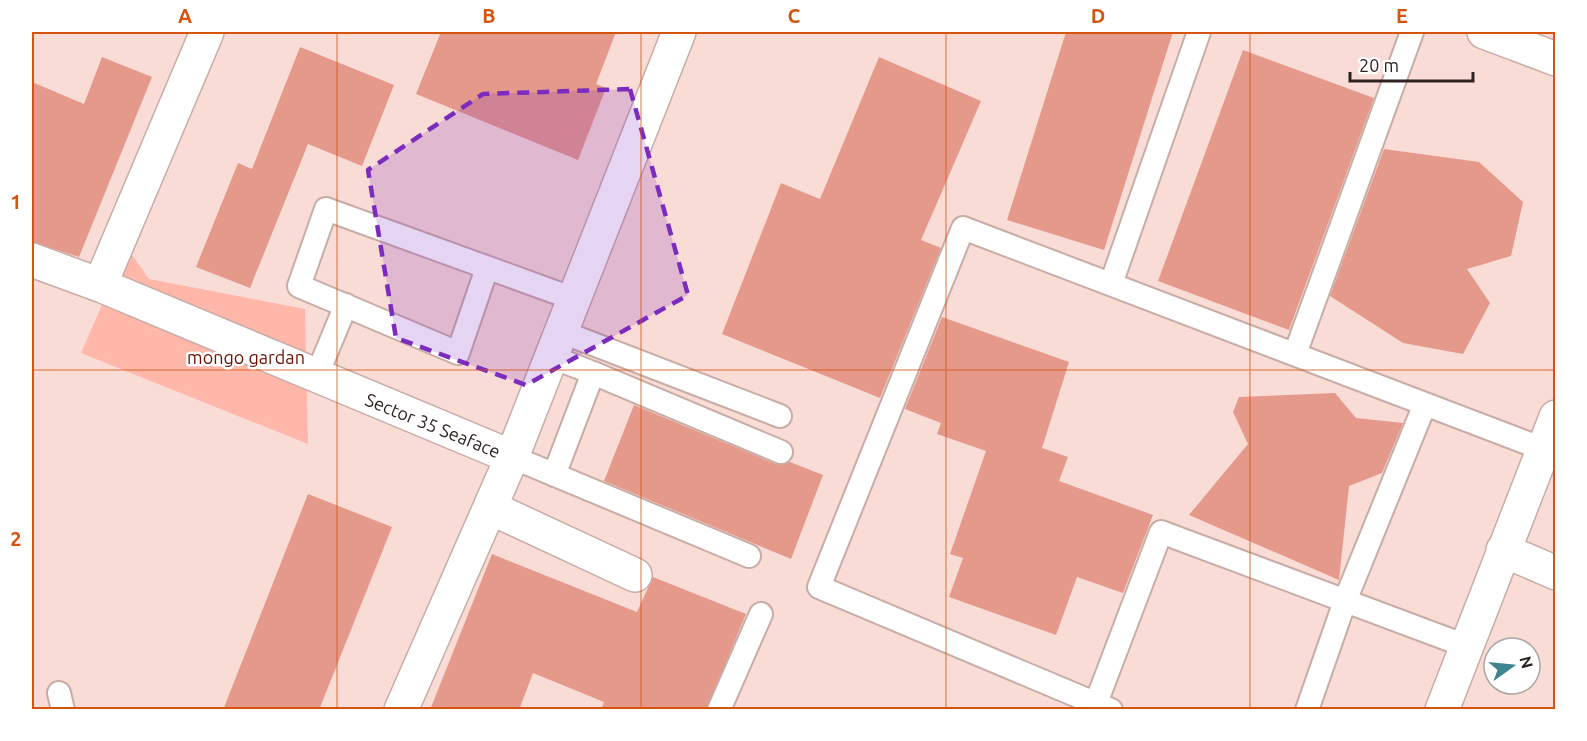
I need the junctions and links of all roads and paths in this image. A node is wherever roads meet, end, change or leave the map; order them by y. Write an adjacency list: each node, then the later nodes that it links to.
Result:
1 (207, 32): 10 (street)
2 (679, 32): 11 (street, Sector 35 Seaface)
3 (1199, 32): 9 (lane)
4 (1412, 32): 14 (lane)
5 (1484, 32): 6 (street)
6 (1556, 59)
7 (32, 260): 10 (street, Sector 35 Seaface)
8 (487, 267): 11 (lane); 12 (lane); 12 (lane)
9 (1111, 284): 14 (lane); 32 (lane)
10 (100, 285): 16 (street, Sector 35 Seaface)
11 (574, 299): 13 (street, Sector 35 Seaface)
12 (346, 305): 16 (lane)
13 (557, 344): 15 (lane); 18 (lane); 22 (street, Sector 35 Seaface)
14 (1295, 354): 17 (lane)
15 (593, 373): 21 (lane); 23 (lane)
16 (316, 377): 22 (street, Sector 35 Seaface)
17 (1425, 404): 20 (lane); 29 (lane)
18 (780, 416)
19 (1556, 417): 20 (street)
20 (1543, 449): 25 (street)
21 (781, 452)
22 (512, 457): 23 (lane); 24 (street)
23 (554, 475): 26 (lane)
24 (491, 508): 28 (street); 33 (street)
25 (1503, 550): 27 (street); 31 (street)
26 (749, 556)
27 (1556, 573)
28 (635, 575)
29 (1345, 601): 31 (lane); 32 (lane); 35 (lane)
30 (760, 614): 34 (lane)
31 (1466, 646): 36 (street)
32 (1103, 706)
33 (401, 710)
34 (719, 710)
35 (1307, 710)
36 (1442, 710)

